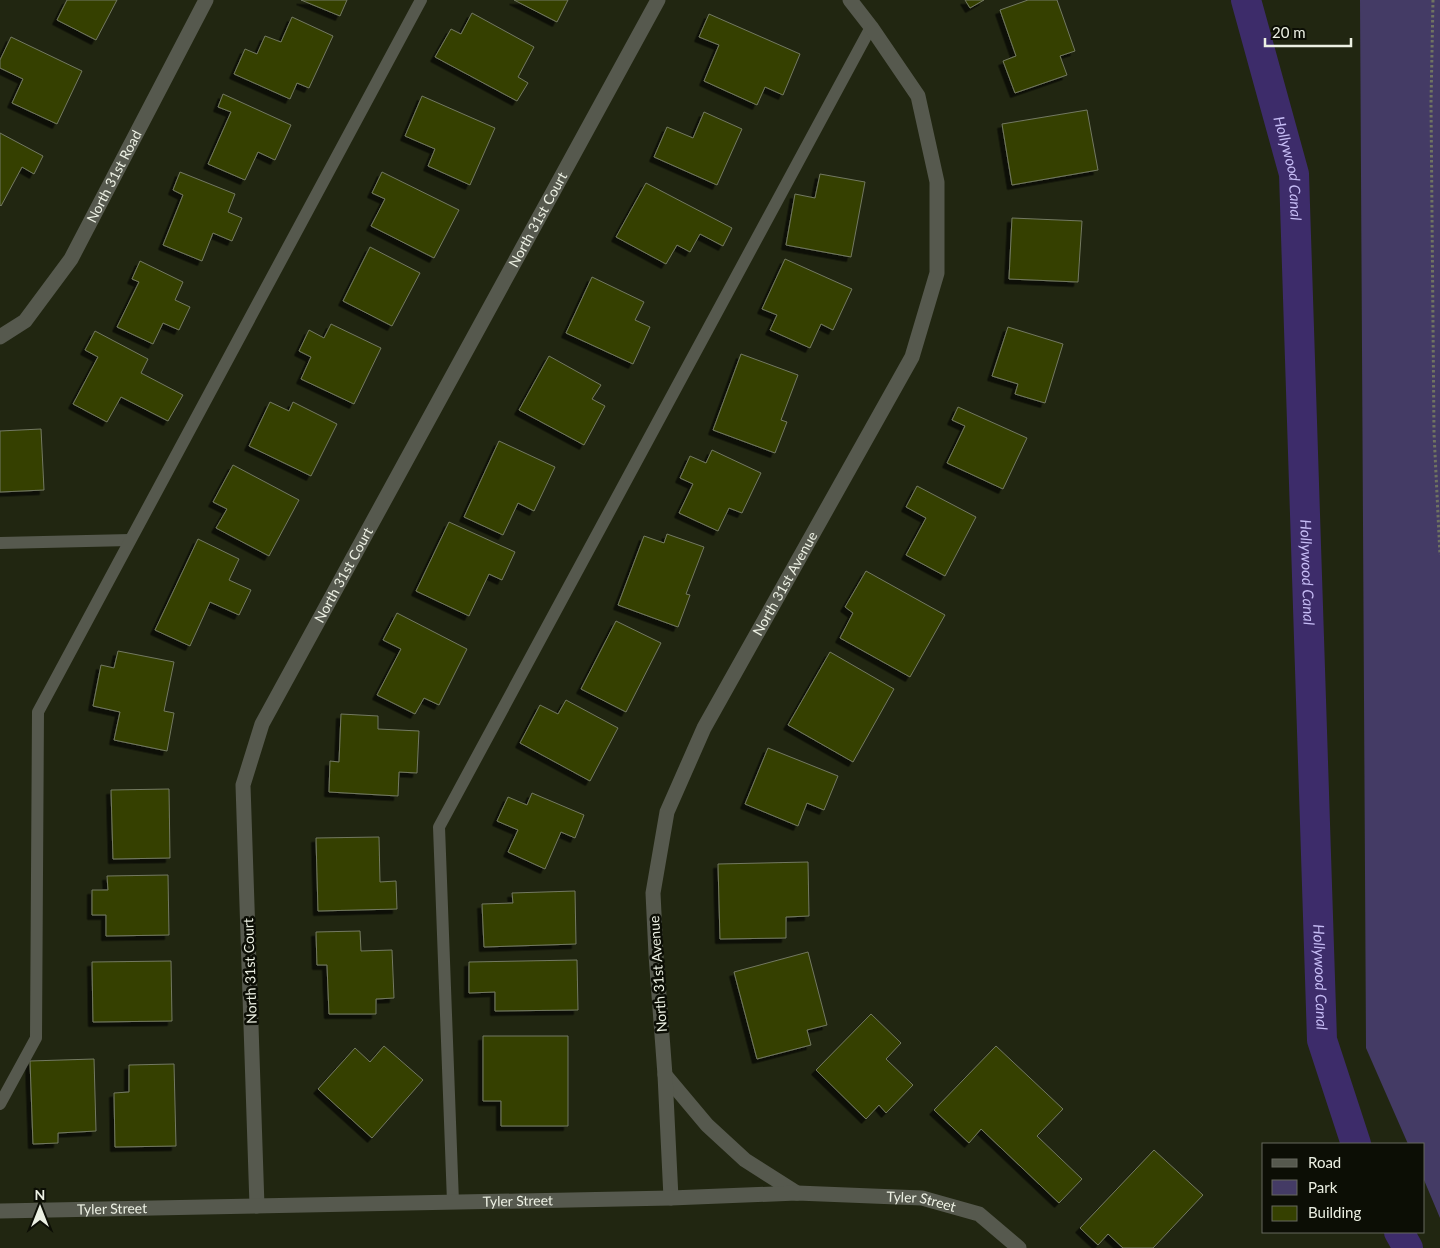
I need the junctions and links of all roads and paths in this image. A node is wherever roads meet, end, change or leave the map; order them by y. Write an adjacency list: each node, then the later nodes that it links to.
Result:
1 (206, 0): 7 (street, North 31st Road)
2 (421, 0): 8 (lane)
3 (658, 0): 16 (street, North 31st Court)
4 (850, 0): 6 (street, North 31st Avenue)
5 (1432, 0): 10 (path)
6 (871, 27): 11 (street, North 31st Avenue); 15 (lane)
7 (0, 337)
8 (130, 540): 9 (lane); 12 (lane)
9 (0, 543)
10 (1440, 555)
11 (665, 1075): 13 (street); 14 (street, North 31st Avenue)
12 (0, 1104)
13 (797, 1193): 14 (street, Tyler Street); 18 (street, Tyler Street)
14 (671, 1198): 15 (street, Tyler Street)
15 (453, 1202): 16 (street, Tyler Street)
16 (257, 1206): 17 (street, Tyler Street)
17 (0, 1211)
18 (1019, 1248)

